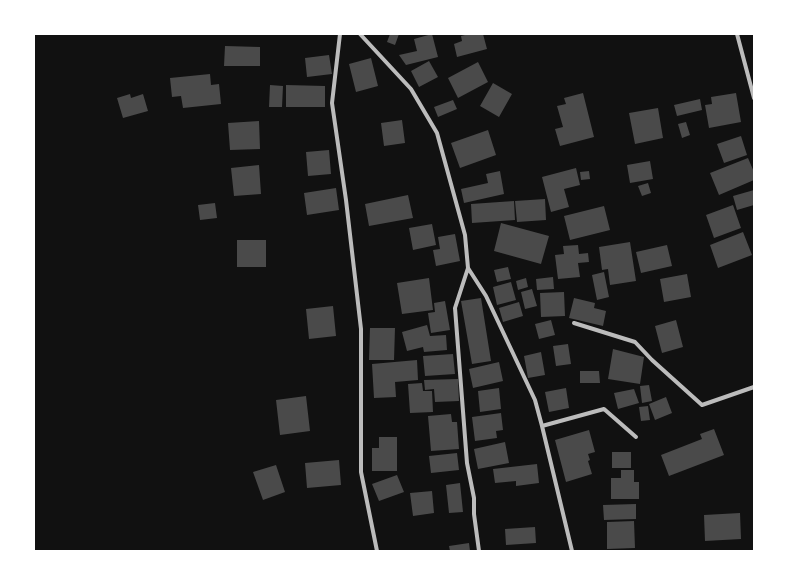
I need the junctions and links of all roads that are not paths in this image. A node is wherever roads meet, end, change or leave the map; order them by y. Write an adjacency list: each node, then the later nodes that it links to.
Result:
1 (340, 34): 10 (street)
2 (360, 34): 5 (street)
3 (737, 34): 4 (street)
4 (754, 98)
5 (468, 268): 8 (street); 11 (street)
6 (574, 323): 7 (street)
7 (754, 387)
8 (542, 426): 9 (street); 12 (street)
9 (636, 437)
10 (377, 551)
11 (479, 551)
12 (572, 551)

